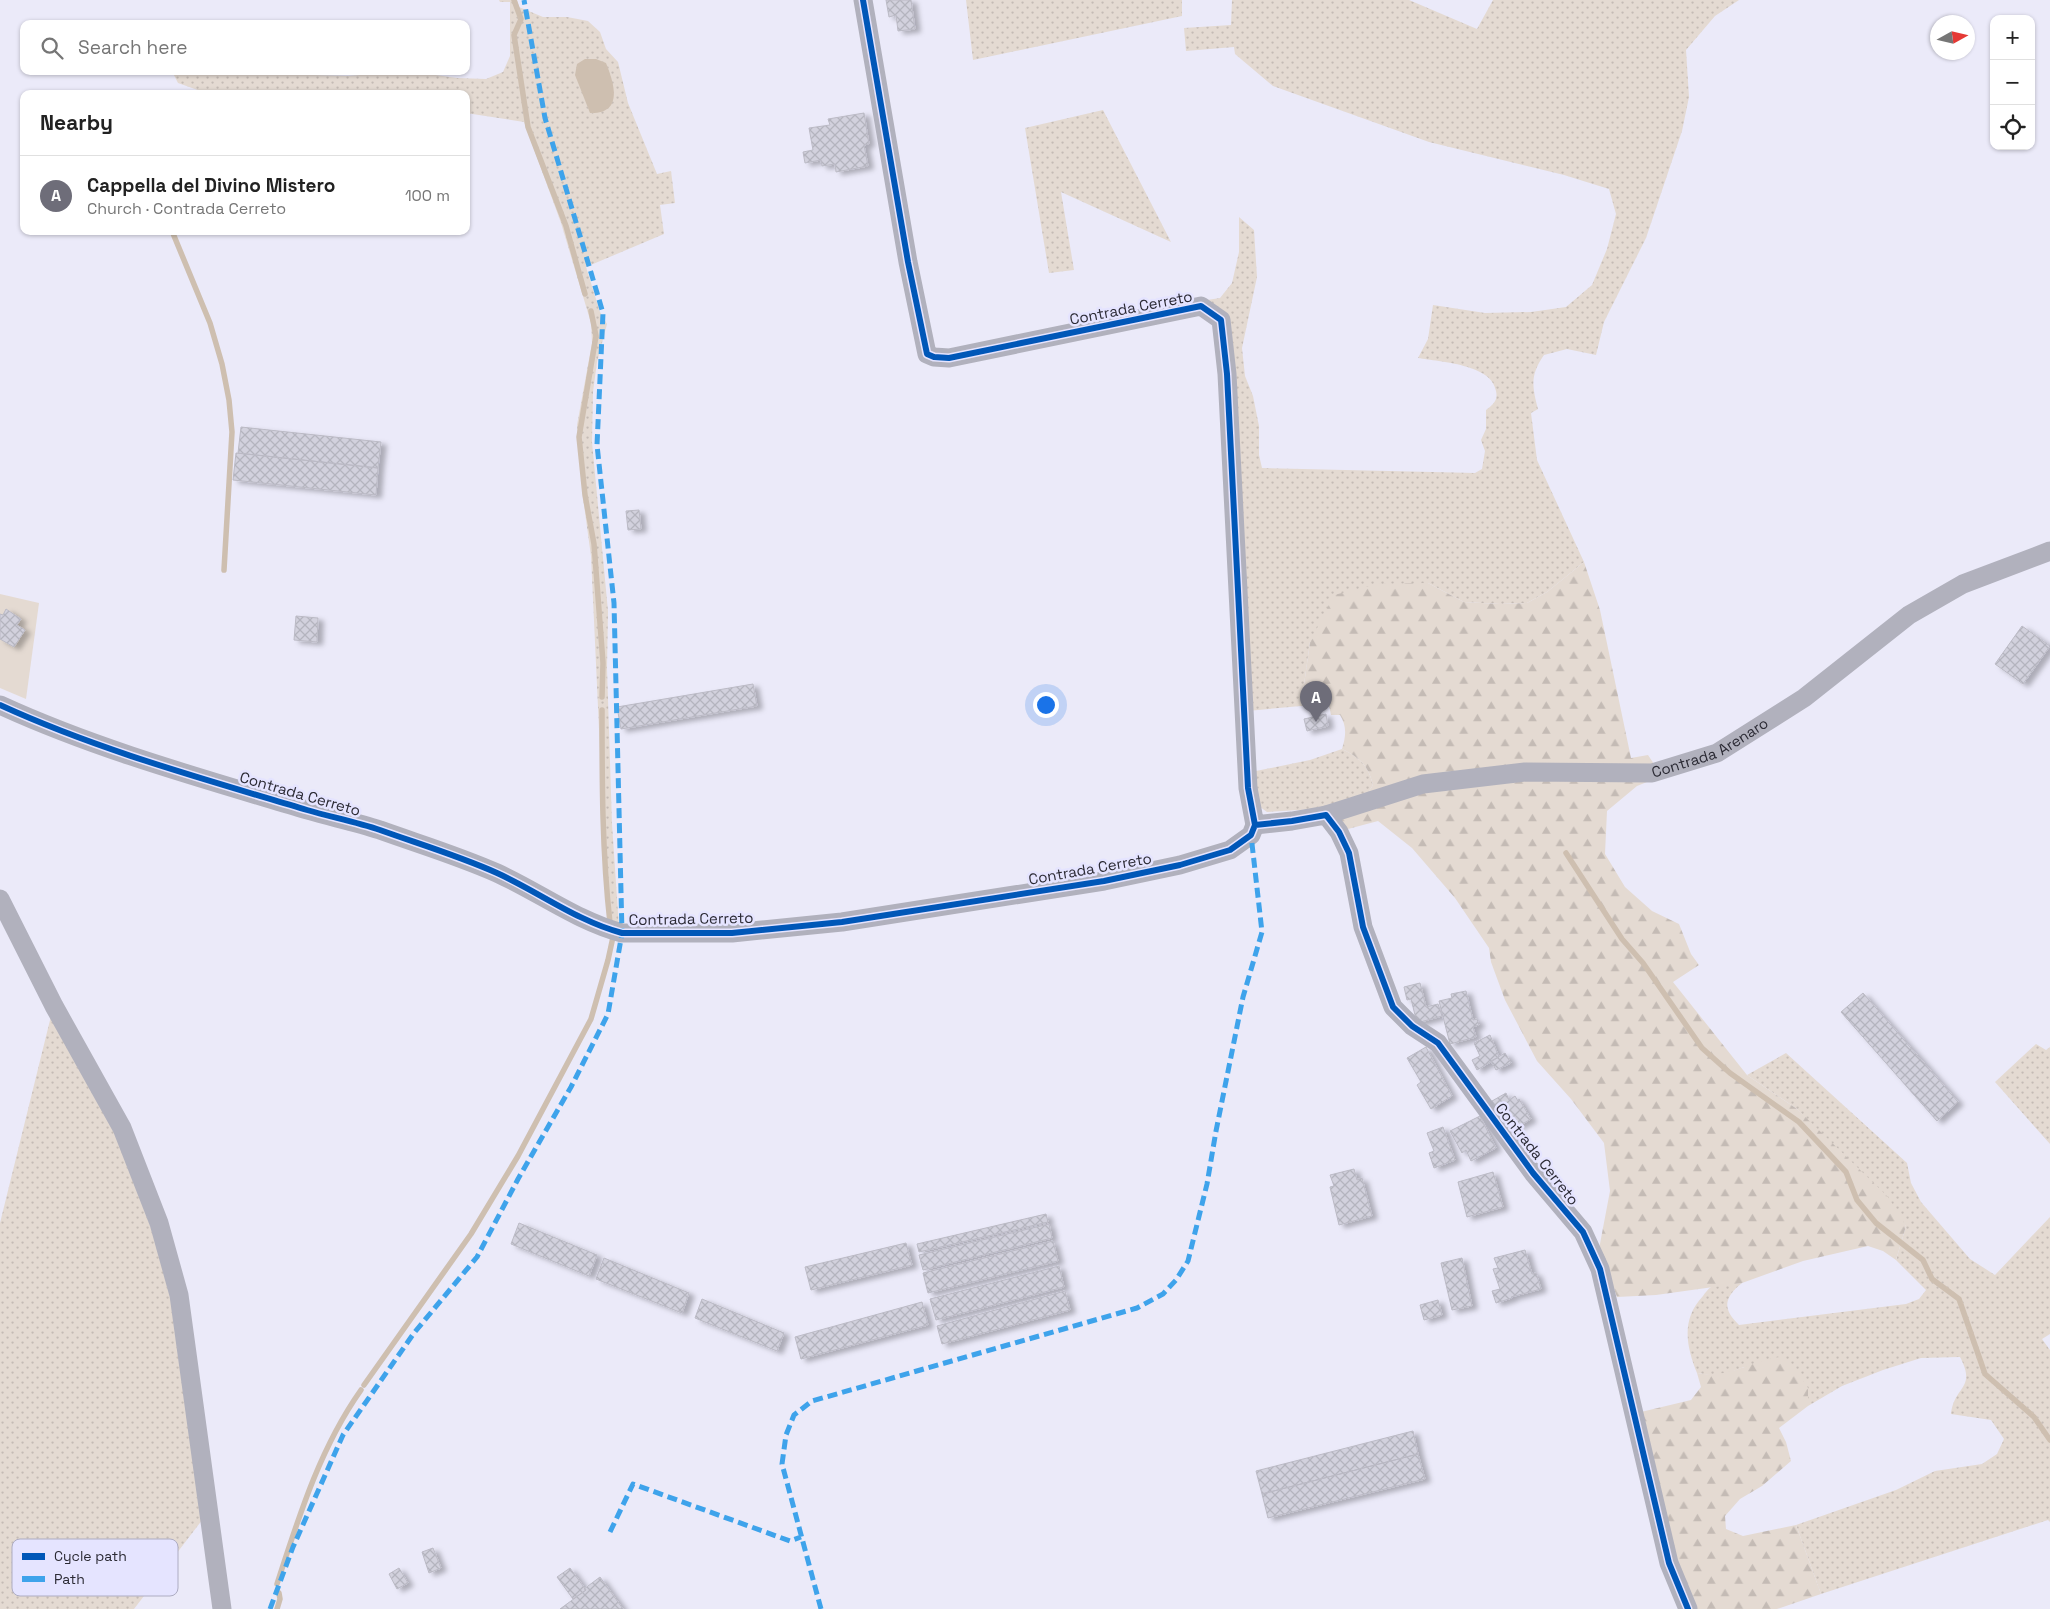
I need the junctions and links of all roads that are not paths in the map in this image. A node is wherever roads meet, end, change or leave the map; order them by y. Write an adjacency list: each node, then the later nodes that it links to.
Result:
1 (863, 0): 5 (street, Contrada Cerreto)
2 (2050, 551): 4 (street, Contrada Arenaro)
3 (0, 705): 5 (street, Contrada Cerreto)
4 (1326, 815): 5 (street); 8 (street, Contrada Cerreto)
5 (1255, 825)
6 (0, 899): 7 (street)
7 (222, 1609)
8 (1688, 1609)

